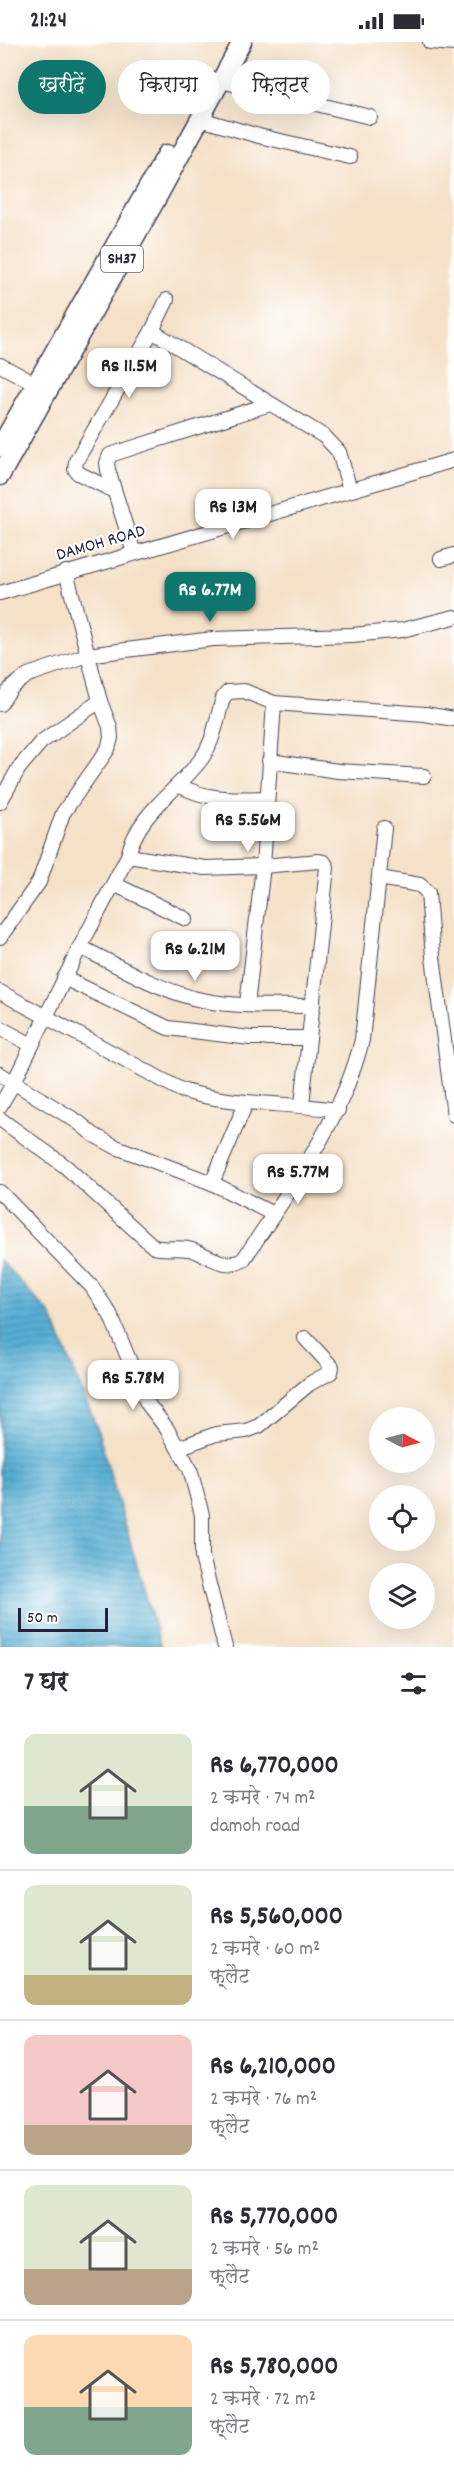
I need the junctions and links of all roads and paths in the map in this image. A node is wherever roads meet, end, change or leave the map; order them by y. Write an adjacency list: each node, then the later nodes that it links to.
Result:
1 (228, 42): 12 (main road, SH37)
2 (242, 42): 5 (main road, SH37)
3 (430, 42): 4 (street)
4 (454, 44)
5 (221, 81): 6 (street); 7 (main road, SH37)
6 (370, 117)
7 (200, 119): 8 (street); 16 (main road, SH37)
8 (350, 157)
9 (167, 300): 10 (street)
10 (152, 331): 13 (street); 18 (street)
11 (0, 364): 12 (street)
12 (36, 384): 14 (main road, SH37)
13 (270, 404): 17 (street); 18 (street)
14 (0, 447)
15 (454, 460): 17 (street, DAMOH ROAD)
16 (0, 476)
17 (350, 490): 19 (street, DAMOH ROAD)
18 (114, 491): 19 (street)
19 (134, 553): 20 (street, DAMOH ROAD)
20 (66, 573): 21 (street, DAMOH ROAD); 23 (street)
21 (0, 593)
22 (454, 617): 23 (street)
23 (87, 655): 24 (street); 26 (street)
24 (100, 701): 32 (street); 39 (street)
25 (274, 703): 27 (street); 28 (street); 30 (street)
26 (0, 704)
27 (454, 719)
28 (269, 761): 29 (street); 31 (street)
29 (424, 776)
30 (178, 785): 31 (street); 34 (street)
31 (266, 798): 35 (street)
32 (0, 802)
33 (384, 828): 36 (street)
34 (129, 856): 35 (street); 37 (street)
35 (263, 866): 43 (street); 44 (street)
36 (379, 878): 49 (street); 55 (street)
37 (114, 884): 38 (street); 40 (street)
38 (186, 919)
39 (0, 937)
40 (80, 947): 41 (street); 43 (street)
41 (64, 978): 45 (street); 47 (street)
42 (0, 992): 45 (street)
43 (247, 1005): 44 (street)
44 (313, 1006): 47 (street)
45 (46, 1016): 48 (street); 52 (street)
46 (0, 1028): 48 (street)
47 (309, 1038): 53 (street)
48 (32, 1045): 51 (street)
49 (452, 1067): 56 (street)
50 (0, 1074): 51 (street)
51 (14, 1082): 54 (street); 58 (street)
52 (246, 1103): 53 (street); 58 (street)
53 (302, 1104): 55 (street)
54 (0, 1106)
55 (338, 1110): 60 (street)
56 (454, 1115)
57 (0, 1119): 60 (street)
58 (212, 1183): 60 (street)
59 (0, 1192): 62 (street)
60 (273, 1214)
61 (305, 1338): 62 (street)
62 (178, 1448): 63 (street)
63 (225, 1647)

